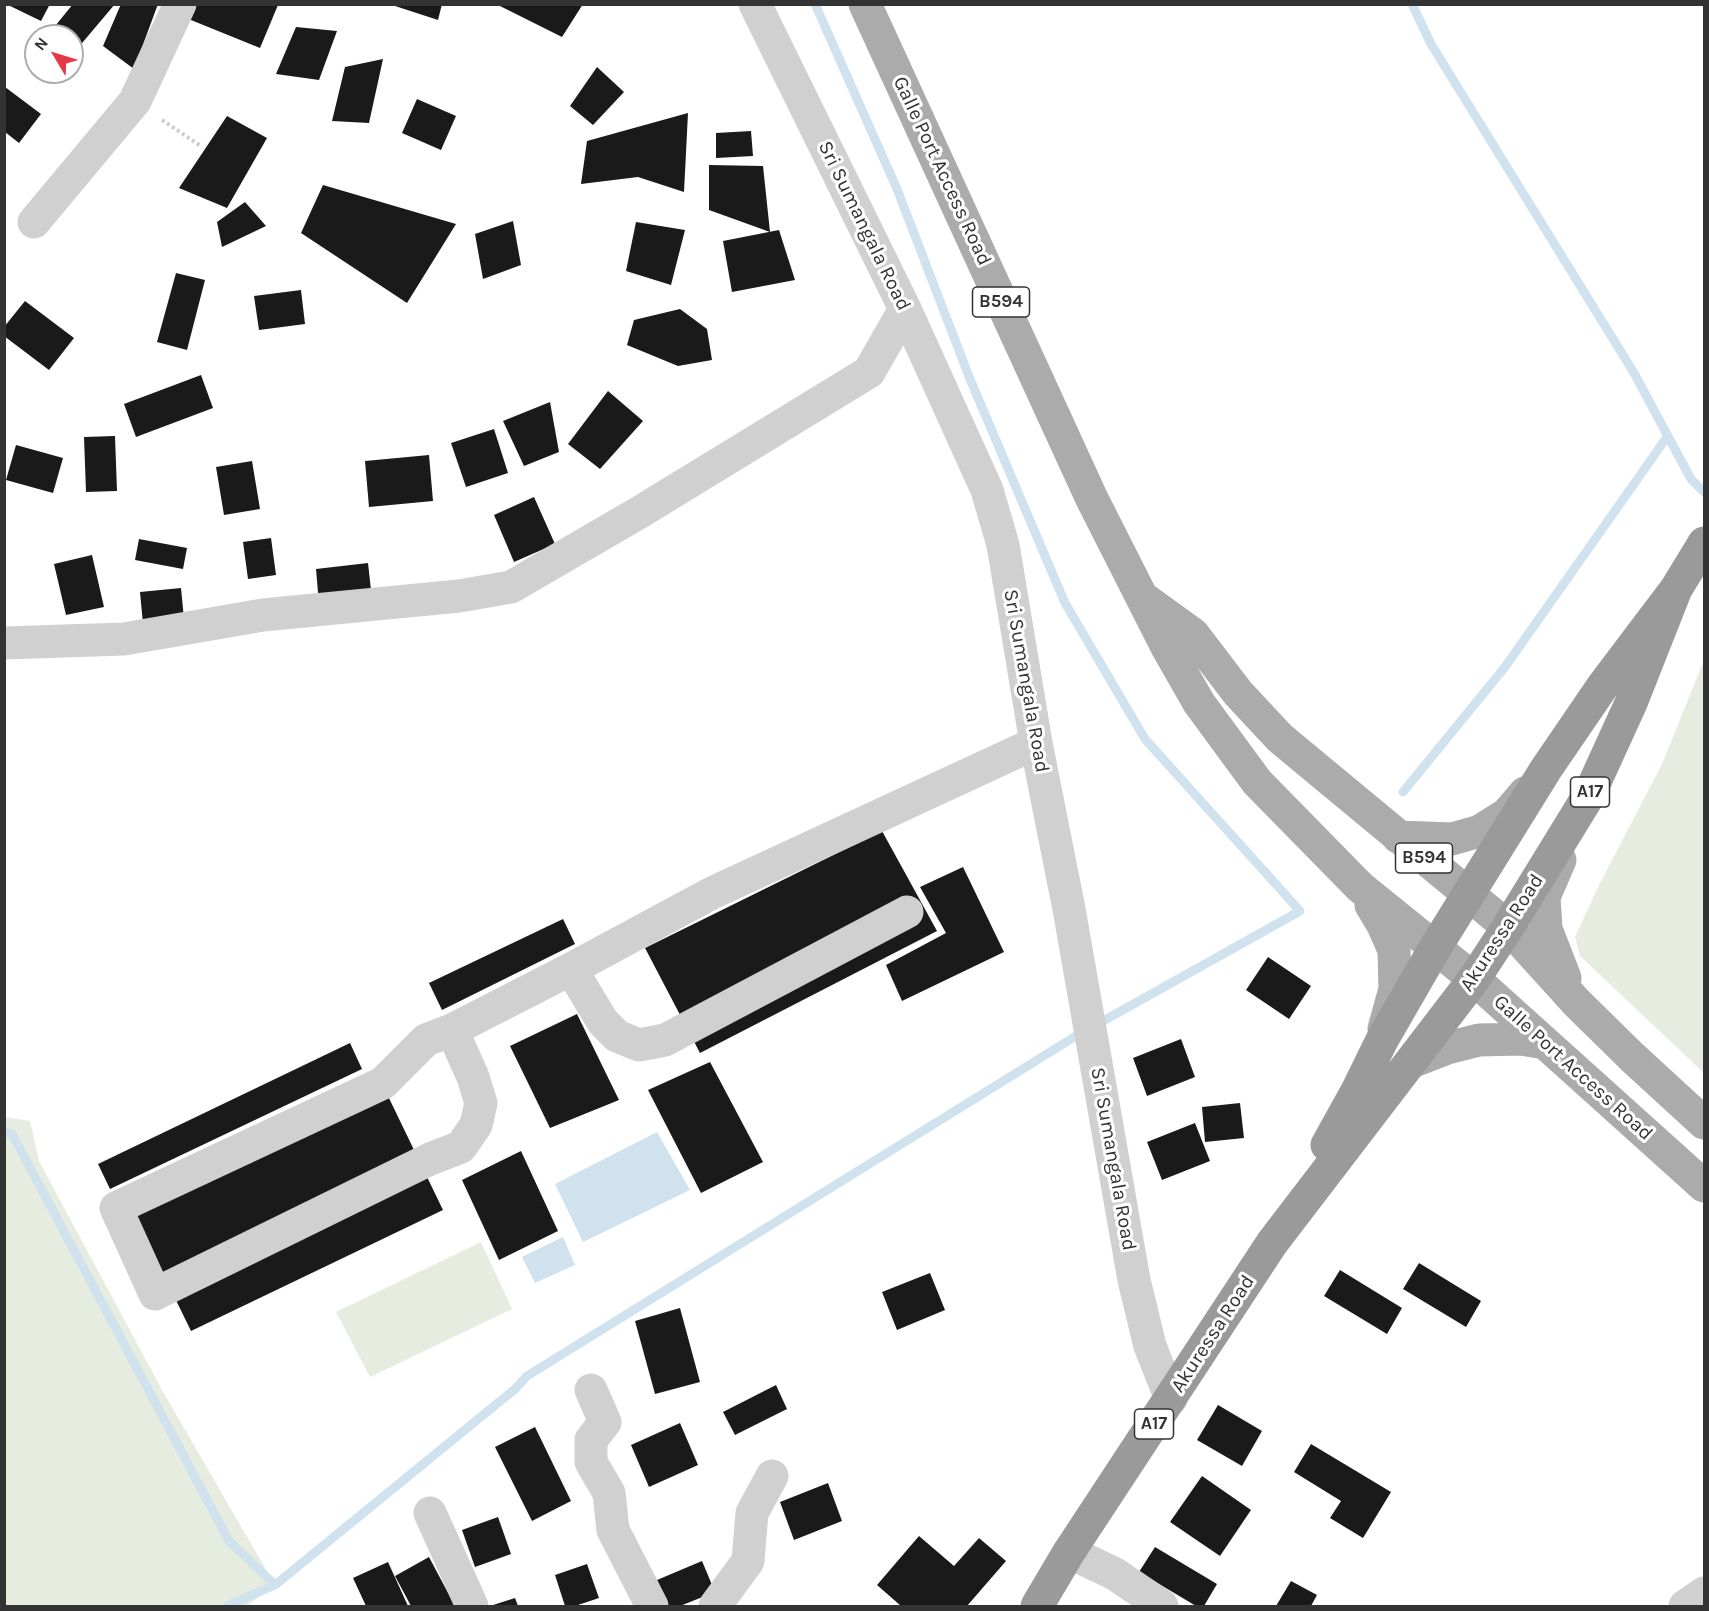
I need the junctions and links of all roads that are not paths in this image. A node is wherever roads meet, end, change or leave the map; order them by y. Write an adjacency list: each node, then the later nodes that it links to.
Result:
1 (180, 4): 4 (street)
2 (755, 4): 5 (street, Sri Sumangala Road)
3 (865, 4): 8 (main road, Galle Port Access Road / B594)
4 (34, 222)
5 (905, 309): 9 (street); 10 (street, Sri Sumangala Road)
6 (1704, 543): 7 (highway, Akuressa Road / A17)
7 (1676, 589): 11 (highway, Akuressa Road / A17); 12 (highway, Akuressa Road / A17)
8 (1142, 597): 13 (main road, Galle Port Access Road / B594); 14 (main road, Galle Port Access Road / B594)
9 (4, 643)
10 (1036, 743): 19 (street); 30 (street, Sri Sumangala Road)
11 (1546, 769): 13 (main road); 15 (highway, Akuressa Road / A17)
12 (1588, 795): 17 (highway, Akuressa Road / A17); 21 (main road)
13 (1398, 837): 15 (main road, Galle Port Access Road / B594)
14 (1360, 887): 18 (main road, Galle Port Access Road / B594); 23 (main road)
15 (1469, 895): 17 (main road, Galle Port Access Road / B594); 18 (highway, Akuressa Road / A17)
16 (907, 912): 19 (street)
17 (1508, 927): 20 (highway, Akuressa Road / A17); 21 (main road, Galle Port Access Road / B594)
18 (1435, 948): 20 (main road, Galle Port Access Road / B594); 23 (highway, Akuressa Road / A17)
19 (571, 969): 22 (street)
20 (1474, 979): 24 (main road, Galle Port Access Road / B594); 25 (highway, Akuressa Road / A17)
21 (1577, 1003): 26 (main road, Galle Port Access Road / B594)
22 (452, 1030): 22 (street)
23 (1382, 1040): 28 (highway, Akuressa Road / A17)
24 (1545, 1043): 25 (main road); 27 (main road, Galle Port Access Road / B594)
25 (1411, 1062): 28 (highway, Akuressa Road / A17)
26 (1704, 1123)
27 (1704, 1186)
28 (1272, 1243): 30 (highway, Akuressa Road / A17)
29 (591, 1390): 36 (street)
30 (1170, 1399): 33 (highway, Akuressa Road / A17)
31 (772, 1476): 37 (street)
32 (430, 1513): 35 (street)
33 (1069, 1551): 38 (highway, Akuressa Road / A17); 39 (street)
34 (1704, 1593): 40 (street)
35 (472, 1606)
36 (652, 1606)
37 (715, 1606)
38 (1037, 1606)
39 (1162, 1606)
40 (1685, 1606)

